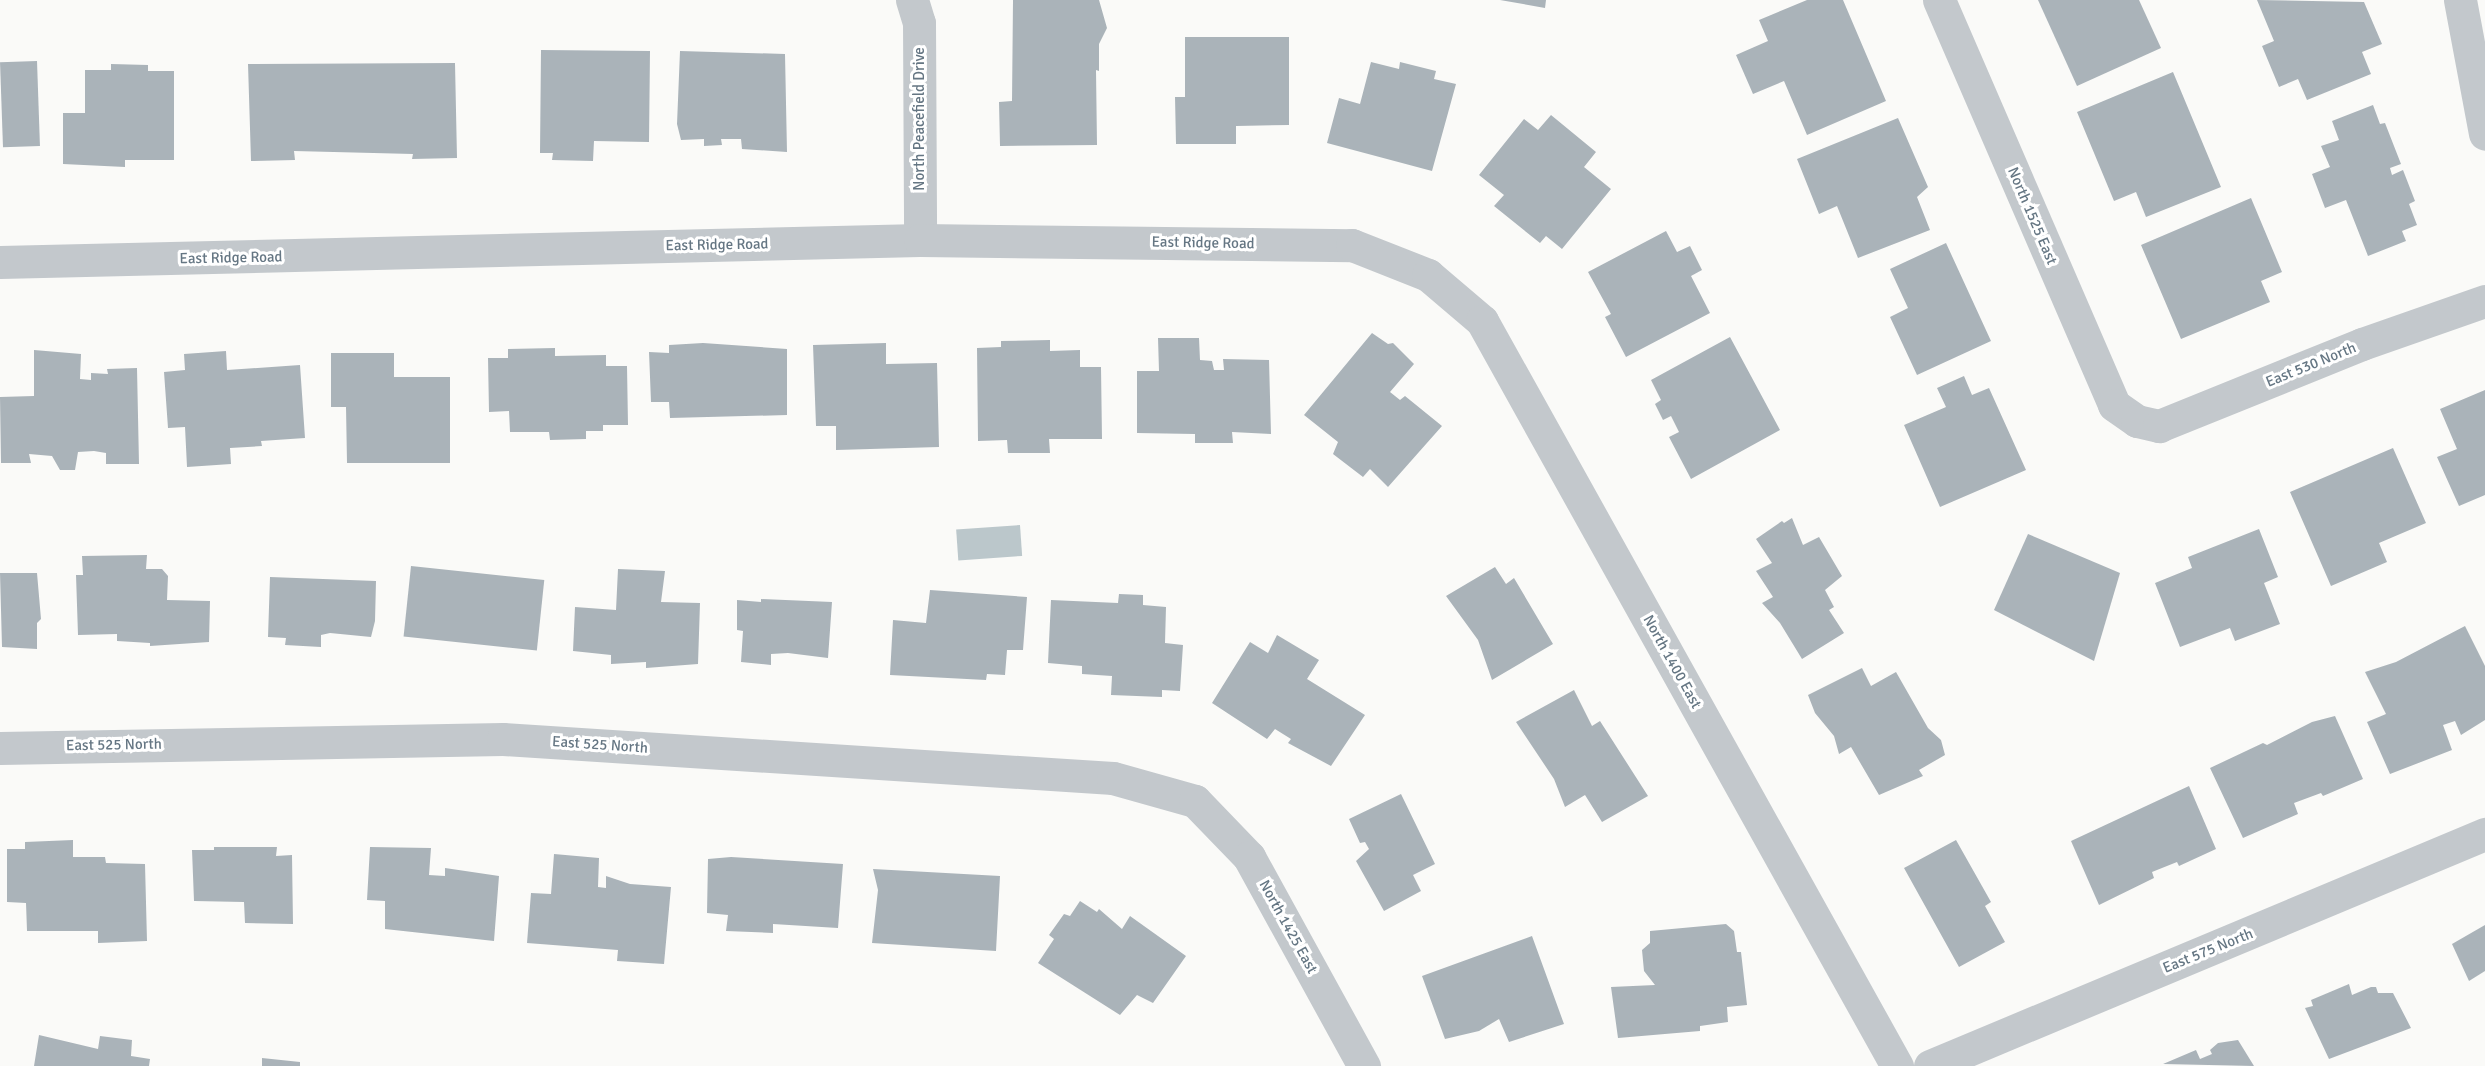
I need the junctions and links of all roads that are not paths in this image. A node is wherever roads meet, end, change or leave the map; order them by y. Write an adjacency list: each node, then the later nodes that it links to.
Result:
1 (912, 0): 5 (street, North Peacefield Drive)
2 (1939, 0): 9 (street, North 1525 East)
3 (2460, 0): 4 (street)
4 (2485, 134)
5 (920, 240): 6 (street, East Ridge Road); 7 (street, East Ridge Road)
6 (0, 262)
7 (1428, 275): 14 (street, North 1400 East)
8 (2485, 301): 9 (street, East 530 North)
9 (2137, 421)
10 (0, 748): 11 (street, East 525 North)
11 (1195, 801): 13 (street, North 1425 East)
12 (2485, 834): 15 (street, East 575 North)
13 (1364, 1066)
14 (1897, 1066)
15 (1930, 1066)

